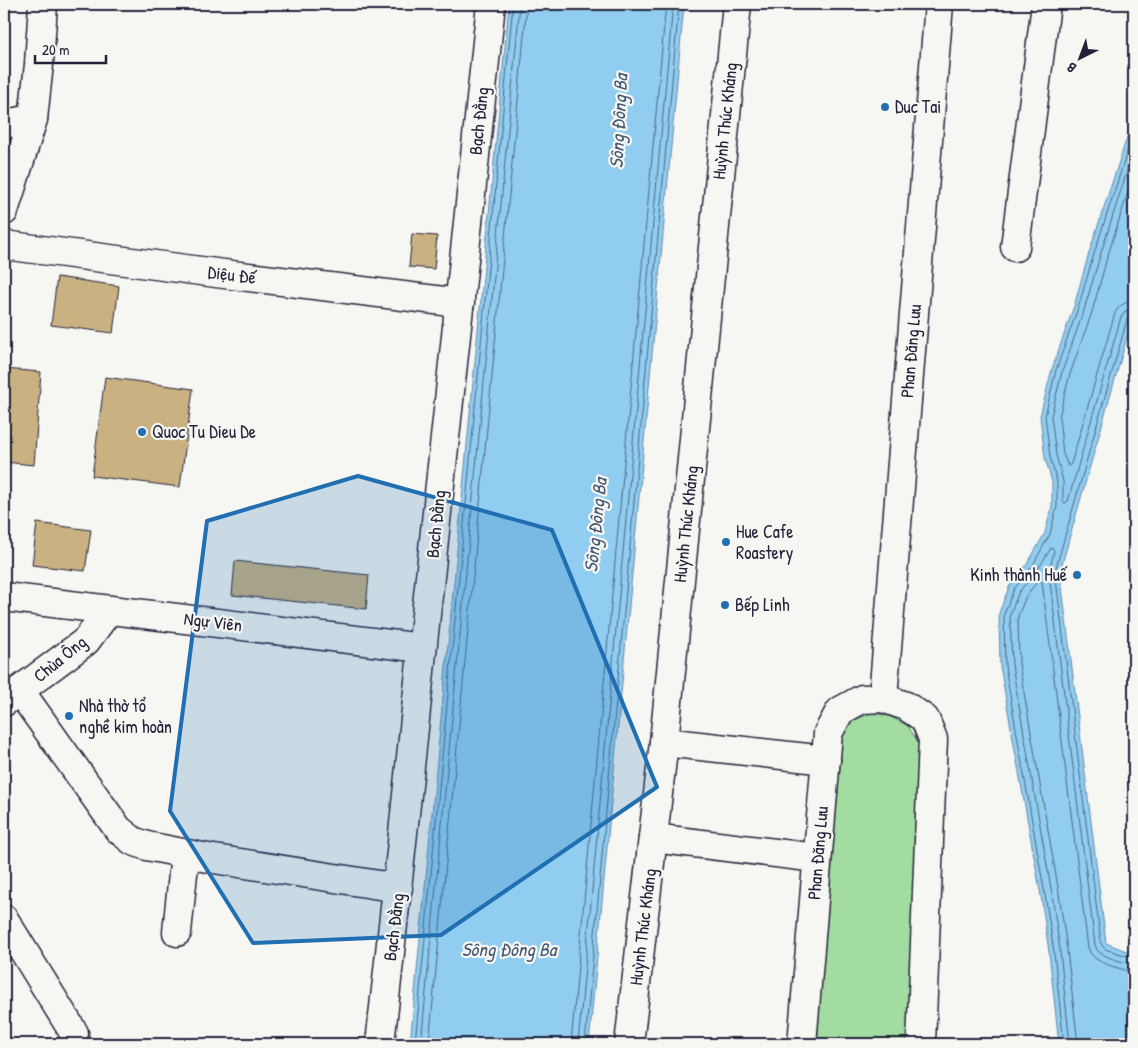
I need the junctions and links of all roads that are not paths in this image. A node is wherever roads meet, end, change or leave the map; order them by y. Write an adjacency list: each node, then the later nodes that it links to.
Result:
1 (43, 4): 6 (street)
2 (491, 4): 11 (street, Bạch Đằng)
3 (737, 4): 17 (street, Huỳnh Thúc Kháng)
4 (939, 4): 16 (street, Phan Đăng Lưu)
5 (1046, 4): 10 (street)
6 (33, 119): 7 (street); 8 (street)
7 (4, 124)
8 (4, 211)
9 (4, 245): 11 (street, Diệu Đế)
10 (1014, 247)
11 (460, 303): 14 (street, Bạch Đằng)
12 (4, 597): 13 (street, Ngự Viên)
13 (109, 610): 14 (street, Ngự Viên); 15 (street, Chùa Ông)
14 (422, 648): 22 (street, Bạch Đằng)
15 (12, 696): 20 (street)
16 (883, 698): 18 (street, Phan Đăng Lưu); 29 (street, Phan Đăng Lưu)
17 (664, 742): 18 (street); 19 (street, Huỳnh Thúc Kháng)
18 (826, 760): 21 (street, Phan Đăng Lưu)
19 (653, 838): 21 (street); 27 (street, Huỳnh Thúc Kháng)
20 (185, 854): 22 (street); 24 (street)
21 (818, 858): 28 (street, Phan Đăng Lưu)
22 (398, 888): 26 (street, Bạch Đằng)
23 (4, 919): 25 (street)
24 (177, 932)
25 (74, 1033)
26 (380, 1044)
27 (629, 1044)
28 (802, 1044)
29 (921, 1044)

